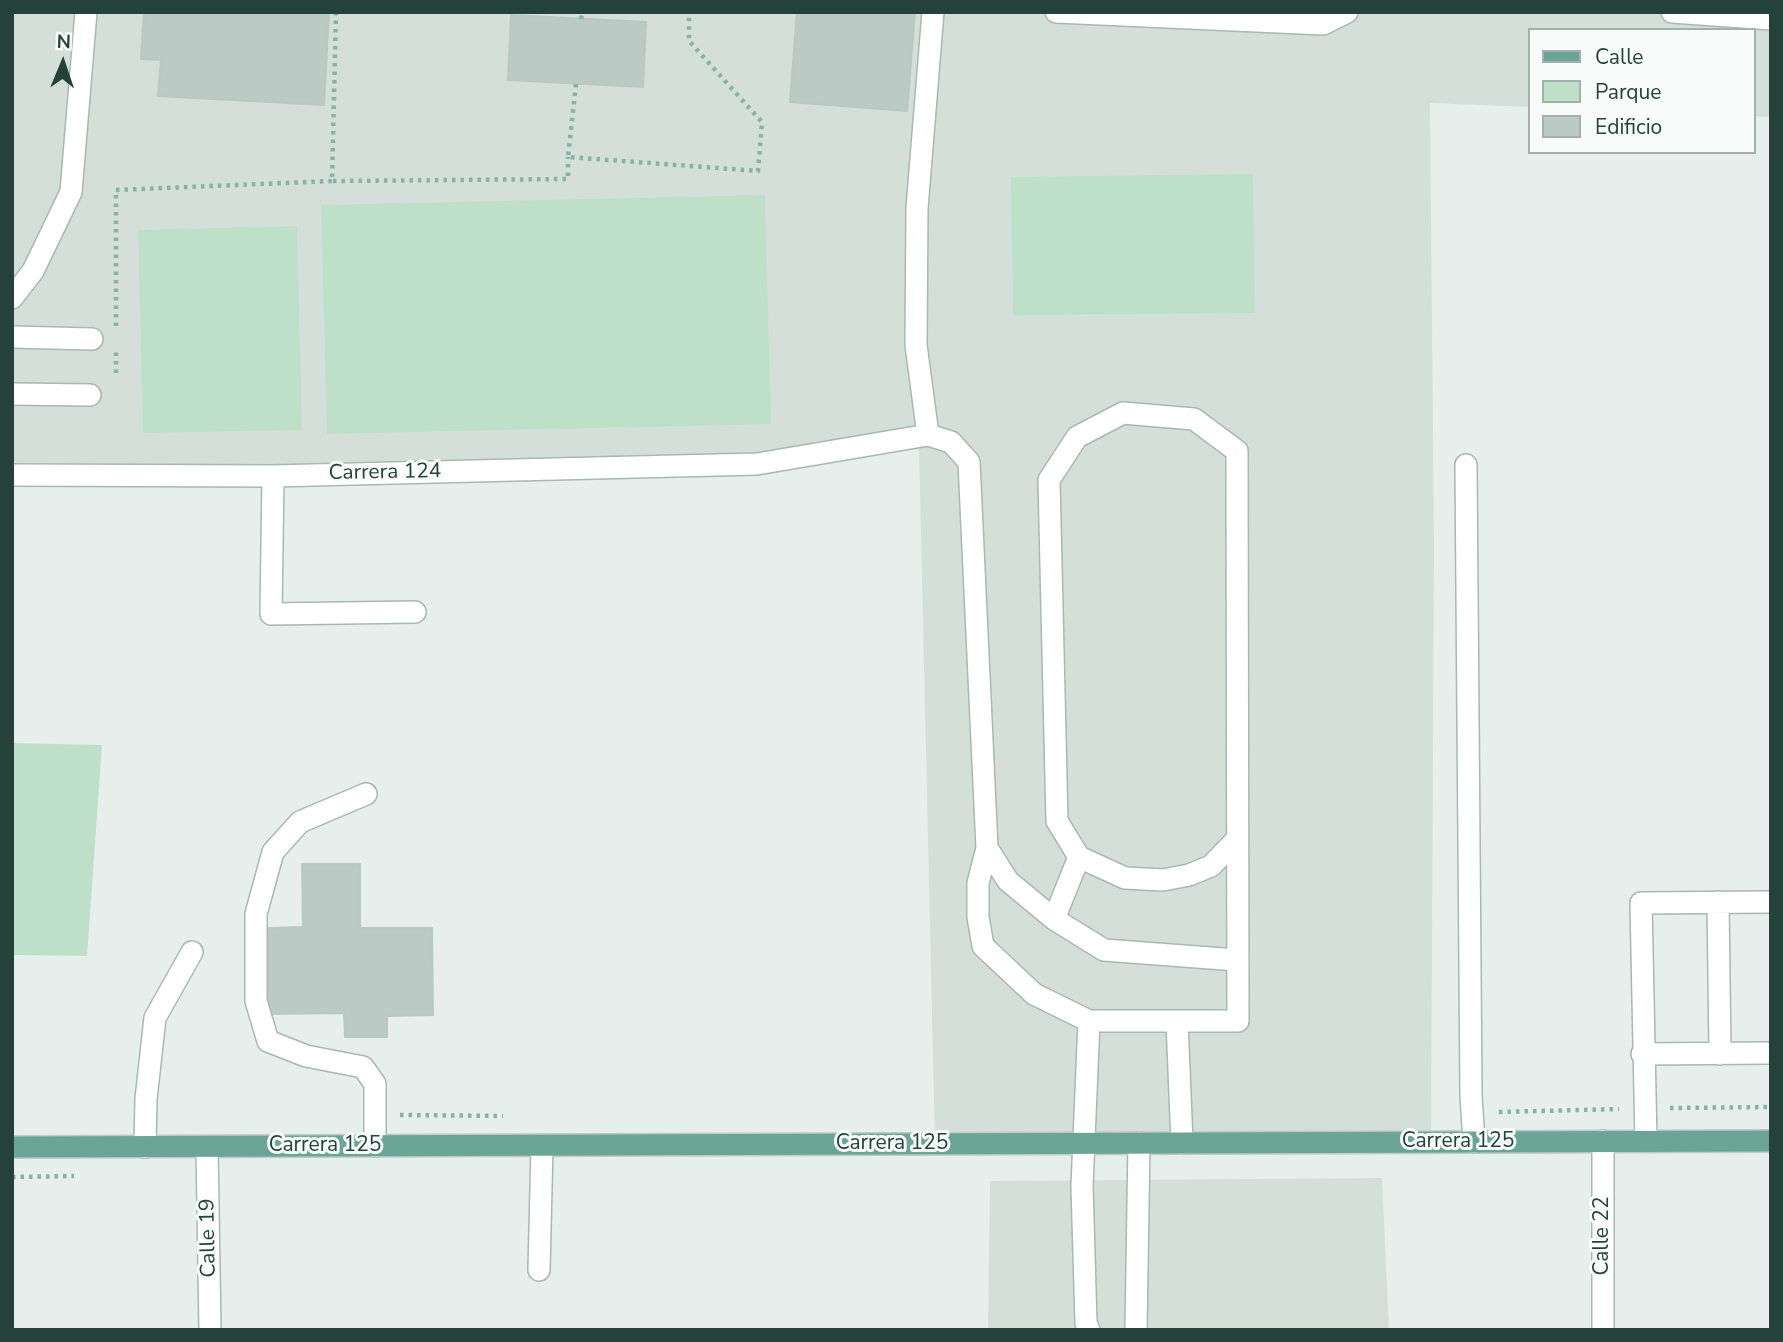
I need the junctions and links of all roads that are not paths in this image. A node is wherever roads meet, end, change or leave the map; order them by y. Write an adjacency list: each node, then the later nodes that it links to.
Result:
1 (86, 12): 7 (street)
2 (933, 12): 12 (street)
3 (1056, 12): 4 (street)
4 (1346, 12)
5 (1672, 12): 6 (street)
6 (1761, 16)
7 (12, 298)
8 (12, 337): 9 (street)
9 (92, 339)
10 (12, 394): 11 (street)
11 (90, 395)
12 (928, 435): 15 (street, Carrera 124); 19 (street)
13 (1466, 465): 34 (street)
14 (12, 475): 15 (street, Carrera 124)
15 (273, 475): 16 (street)
16 (415, 611)
17 (366, 794): 38 (street)
18 (1237, 839): 20 (street); 20 (street); 25 (street)
19 (987, 848): 23 (street); 26 (street)
20 (1079, 857): 23 (street)
21 (1718, 902): 22 (street); 29 (street); 30 (street)
22 (1771, 902)
23 (1054, 919): 25 (street)
24 (192, 952): 41 (street)
25 (1237, 960): 27 (street)
26 (1089, 1021): 27 (street); 37 (street)
27 (1177, 1021): 36 (street)
28 (1771, 1053): 30 (street)
29 (1642, 1054): 30 (street); 32 (street)
30 (1720, 1054)
31 (1603, 1141): 32 (main road, Carrera 125); 34 (main road, Carrera 125); 47 (street, Calle 22)
32 (1646, 1141): 33 (main road, Carrera 125)
33 (1771, 1141)
34 (1474, 1142): 36 (main road, Carrera 125)
35 (1139, 1143): 36 (main road, Carrera 125); 37 (main road, Carrera 125); 46 (street)
36 (1182, 1143)
37 (1083, 1144): 39 (main road, Carrera 125); 45 (street)
38 (376, 1146): 39 (main road, Carrera 125); 42 (main road, Carrera 125)
39 (542, 1146): 43 (street)
40 (12, 1147): 41 (main road, Carrera 125)
41 (145, 1147): 42 (main road, Carrera 125)
42 (208, 1147): 44 (street, Calle 19)
43 (539, 1270)
44 (210, 1330)
45 (1089, 1330)
46 (1136, 1330)
47 (1603, 1330)

